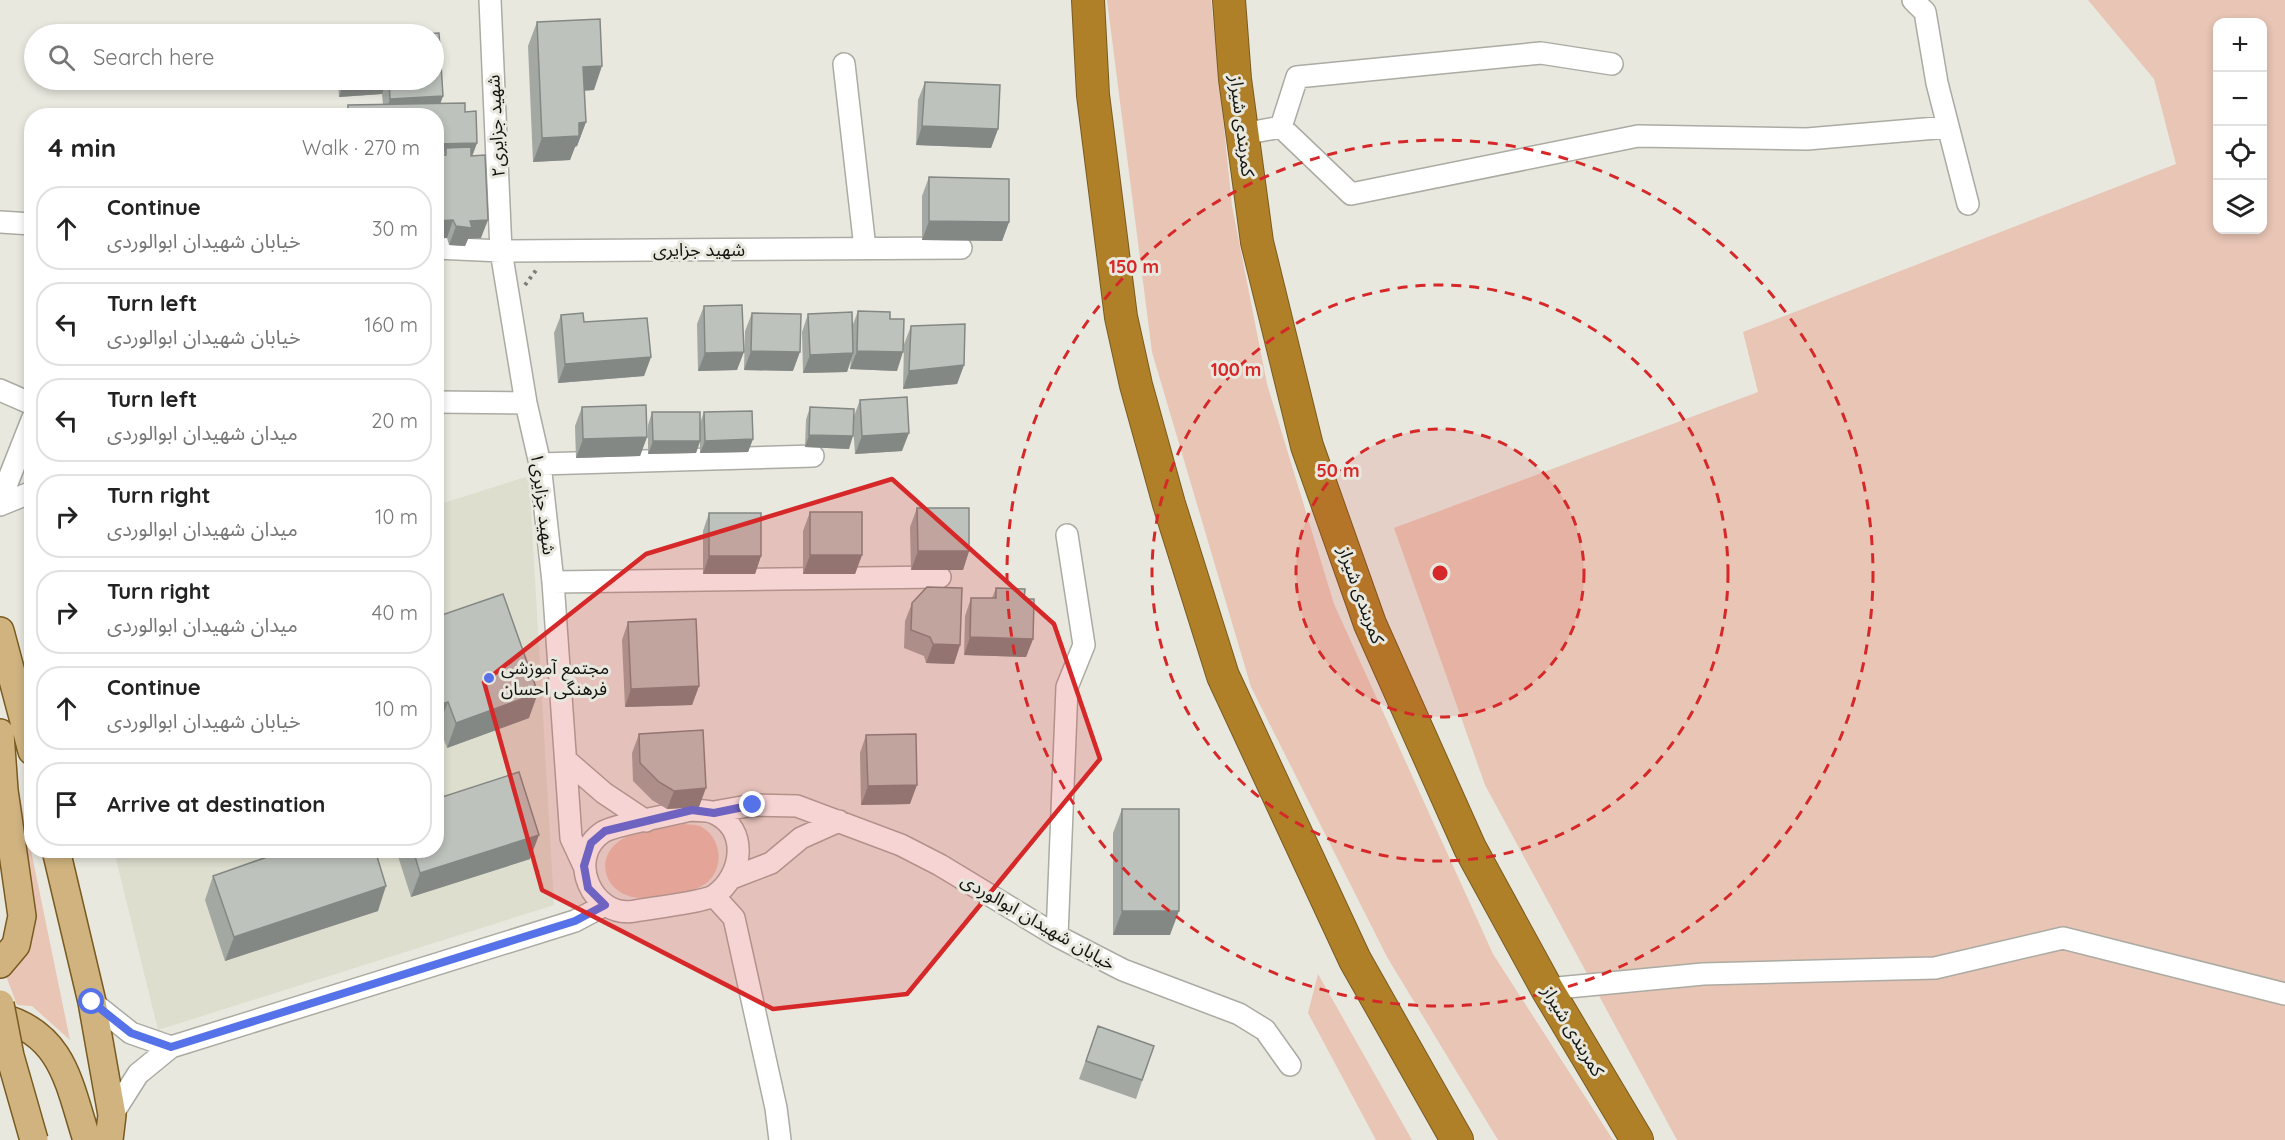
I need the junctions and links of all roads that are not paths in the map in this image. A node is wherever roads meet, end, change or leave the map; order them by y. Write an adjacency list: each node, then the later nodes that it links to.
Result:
1 (490, 0): 16 (street, شهید جزایری۲)
2 (1088, 0): 54 (highway)
3 (1229, 0): 9 (highway, کمربندی شیراز)
4 (1913, 0): 8 (street)
5 (844, 64): 15 (street)
6 (1612, 64): 7 (street)
7 (1281, 127): 8 (street); 9 (street)
8 (1948, 127): 10 (street)
9 (1243, 134): 43 (highway, کمربندی شیراز)
10 (1968, 204)
11 (0, 222): 12 (street)
12 (24, 224)
13 (444, 248): 16 (street, شهید جزایری)
14 (961, 248): 15 (street, شهید جزایری)
15 (865, 249): 16 (street, شهید جزایری)
16 (501, 251): 20 (street, شهید جزایری۱)
17 (0, 390): 18 (street)
18 (24, 400)
19 (444, 402): 20 (street)
20 (526, 403): 23 (street, شهید جزایری۱)
21 (24, 441): 25 (street)
22 (813, 456): 23 (street)
23 (540, 464): 28 (street, شهید جزایری۱)
24 (24, 495): 25 (street)
25 (0, 503)
26 (1067, 535): 41 (street)
27 (940, 576): 28 (street)
28 (553, 582): 32 (street, شهید جزایری۱)
29 (0, 632): 30 (main road)
30 (24, 721)
31 (0, 733): 42 (main road)
32 (566, 760): 34 (street); 37 (street, شهید جزایری۱)
33 (714, 813): 34 (street); 35 (street, خیابان شهیدان ابوالوردی); 38 (street)
34 (646, 821): 37 (street)
35 (838, 821): 38 (street); 41 (street, خیابان شهیدان ابوالوردی)
36 (58, 858): 45 (main road)
37 (584, 866): 40 (street)
38 (732, 878): 39 (street)
39 (714, 896): 40 (street); 53 (street)
40 (605, 905): 48 (street)
41 (1057, 936): 49 (street, خیابان شهیدان ابوالوردی)
42 (0, 964)
43 (1547, 989): 44 (street); 55 (highway, کمربندی شیراز)
44 (2285, 994)
45 (92, 1002): 48 (street); 50 (main road)
46 (0, 1004): 51 (main road, bridge)
47 (0, 1017): 52 (main road)
48 (171, 1047): 50 (street)
49 (1290, 1065)
50 (111, 1127)
51 (34, 1140)
52 (87, 1140)
53 (780, 1140)
54 (1457, 1140)
55 (1638, 1140)

